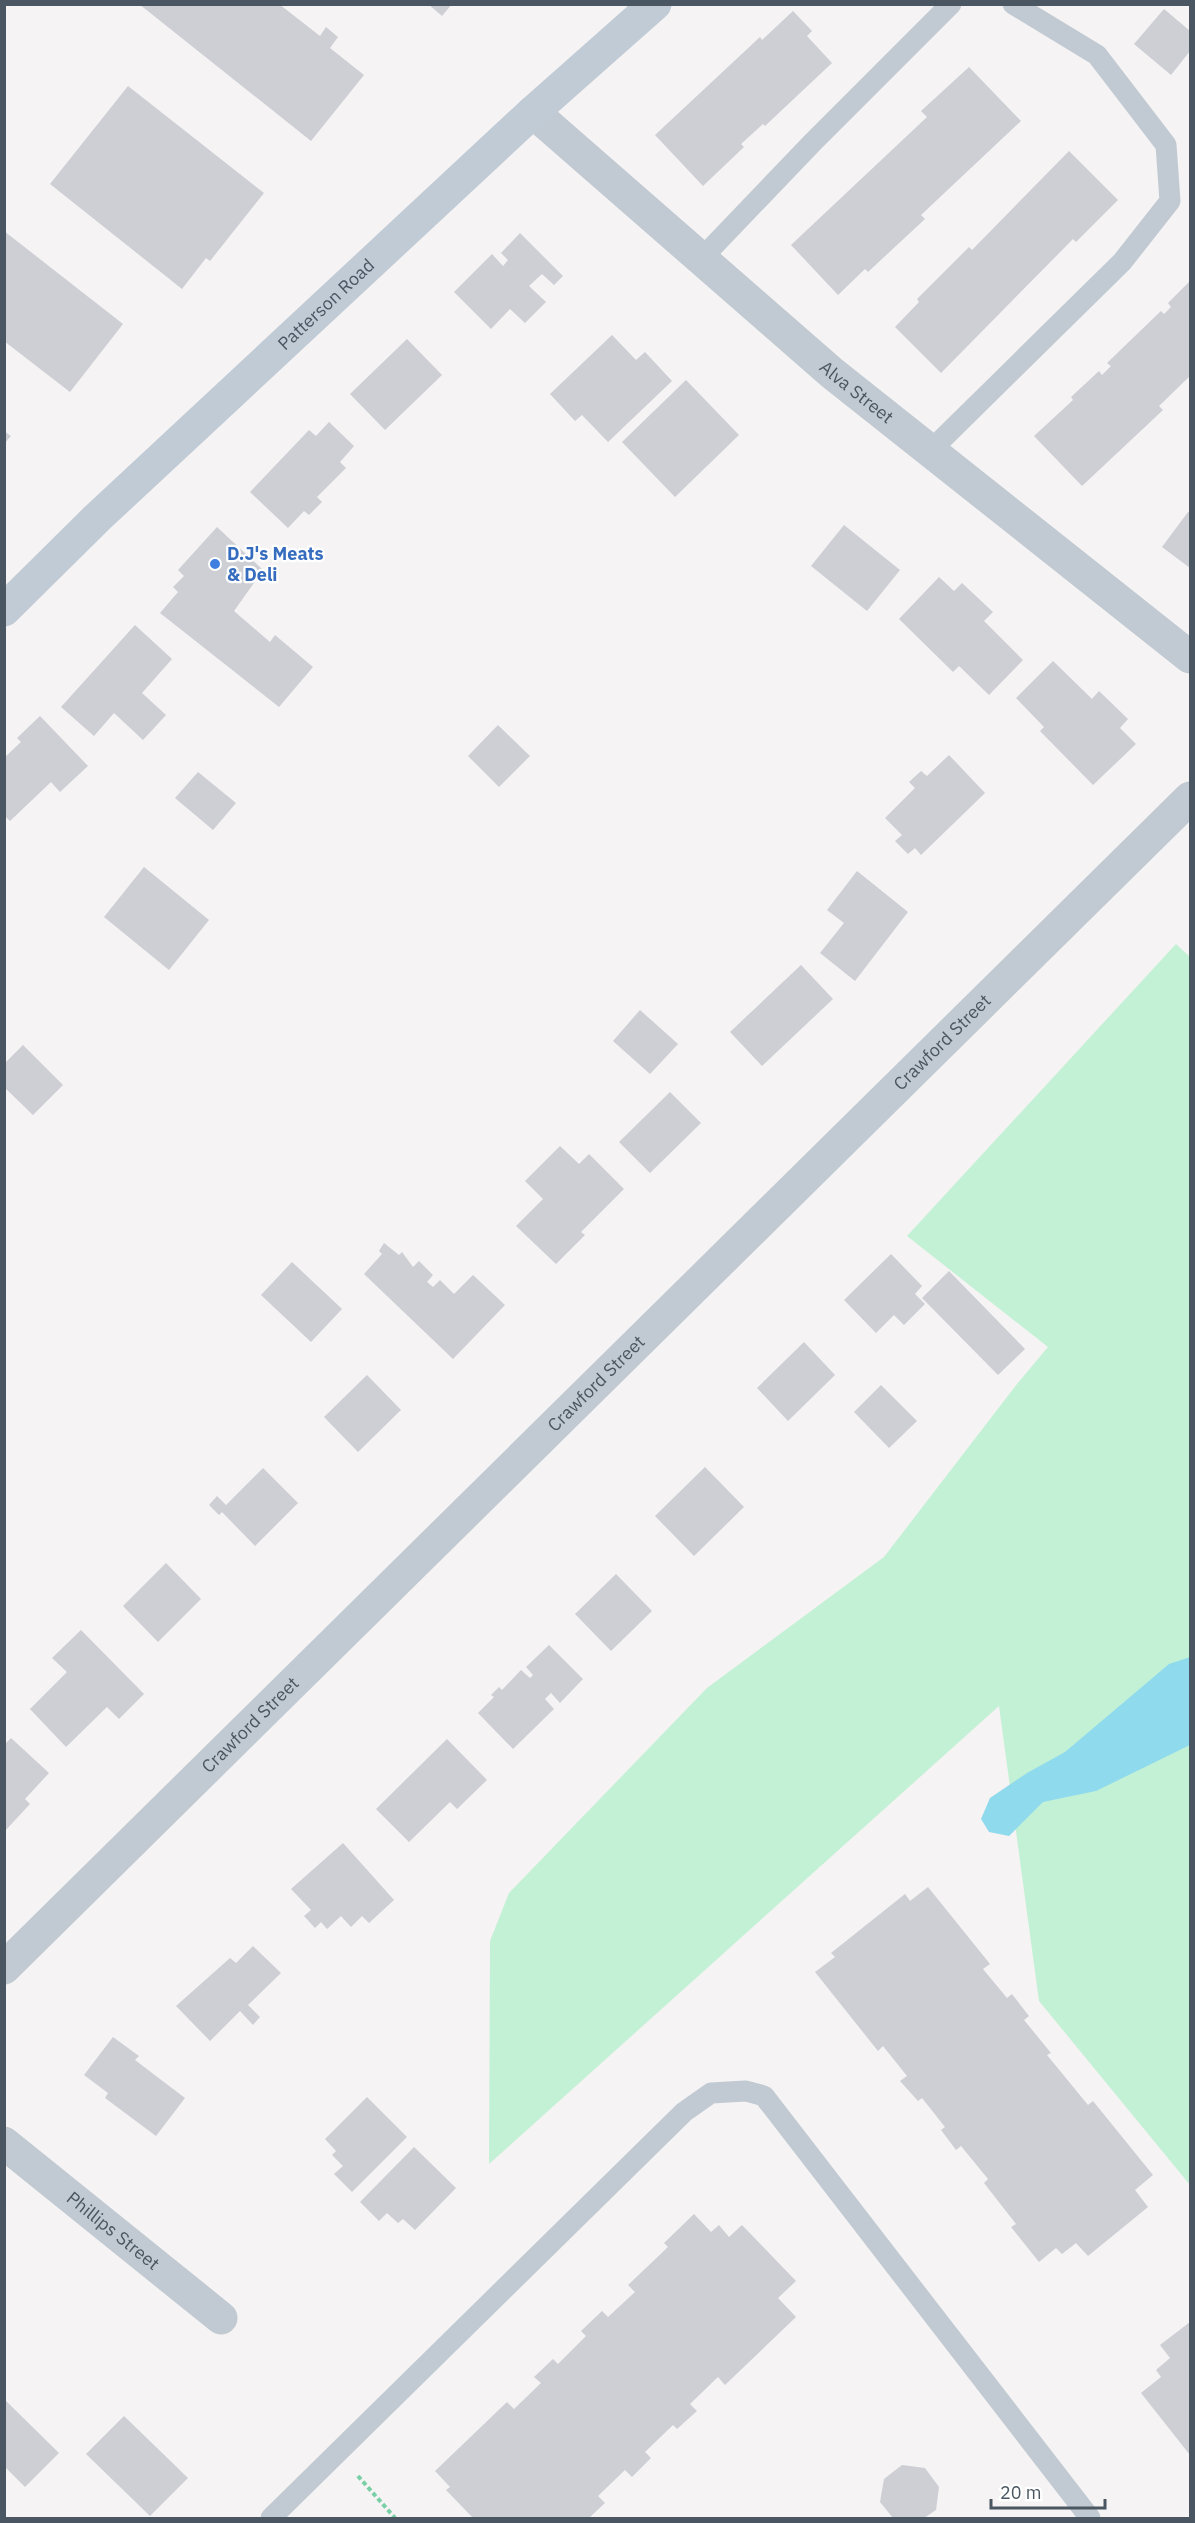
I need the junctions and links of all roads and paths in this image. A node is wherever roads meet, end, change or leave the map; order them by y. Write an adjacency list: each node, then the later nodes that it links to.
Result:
1 (655, 4): 4 (street, Patterson Road)
2 (951, 4): 5 (lane)
3 (1013, 4): 6 (lane)
4 (533, 112): 5 (street, Alva Street); 7 (street, Patterson Road)
5 (701, 259): 6 (street, Alva Street)
6 (930, 451): 8 (street, Alva Street)
7 (4, 610)
8 (1191, 657)
9 (1191, 798): 10 (street, Crawford Street)
10 (4, 1968)
11 (4, 2143): 12 (street, Phillips Street)
12 (221, 2318)
13 (337, 2453): 14 (lane); 15 (path); 16 (lane)
14 (271, 2518)
15 (394, 2518)
16 (1090, 2518)

